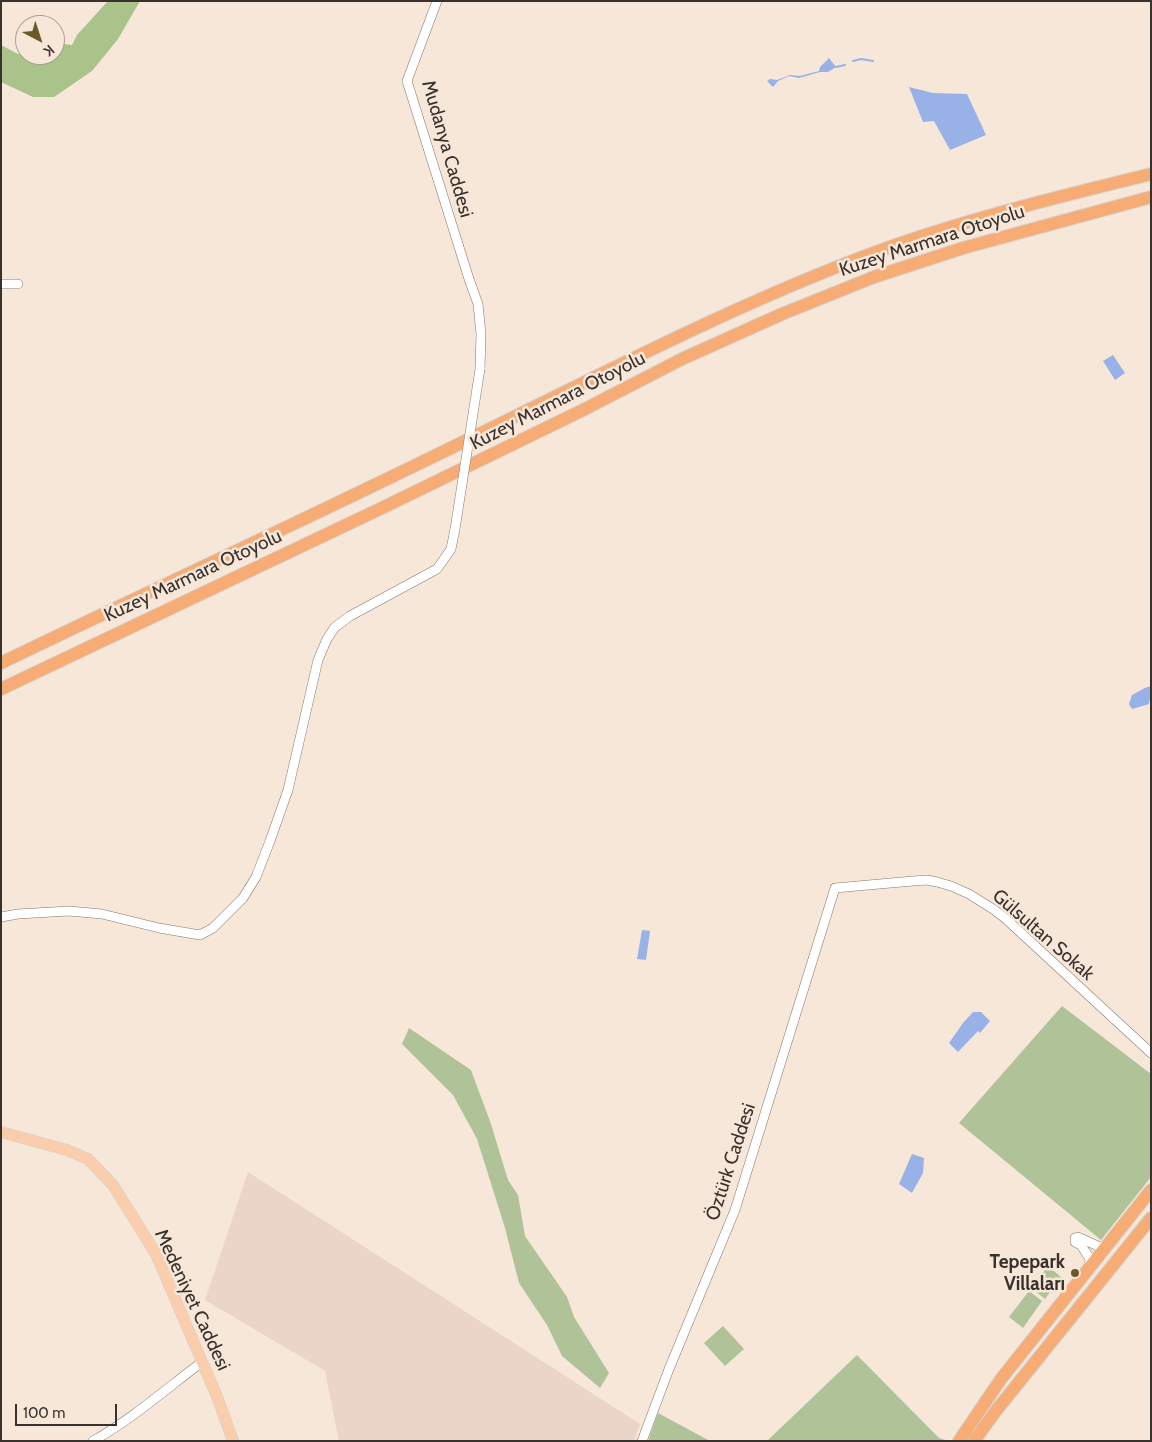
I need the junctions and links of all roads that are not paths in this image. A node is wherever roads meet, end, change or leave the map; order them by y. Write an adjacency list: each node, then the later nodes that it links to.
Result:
1 (436, 1): 9 (street, Mudanya Caddesi, bridge)
2 (1151, 174): 6 (highway, Kuzey Marmara Otoyolu)
3 (1151, 197): 7 (highway, Kuzey Marmara Otoyolu)
4 (1, 284): 5 (street)
5 (18, 284)
6 (1, 663)
7 (1, 689)
8 (835, 888): 10 (street, Gülsultan Sokak); 19 (street, Öztürk Caddesi)
9 (1, 917)
10 (1151, 1053)
11 (1, 1132): 16 (main road, Medeniyet Caddesi)
12 (1151, 1190): 14 (highway)
13 (1151, 1218): 21 (highway)
14 (1108, 1244): 15 (highway); 15 (street)
15 (1089, 1268): 20 (highway)
16 (202, 1362): 17 (street); 18 (main road, Medeniyet Caddesi)
17 (93, 1441)
18 (234, 1441)
19 (642, 1441)
20 (959, 1441)
21 (974, 1441)

